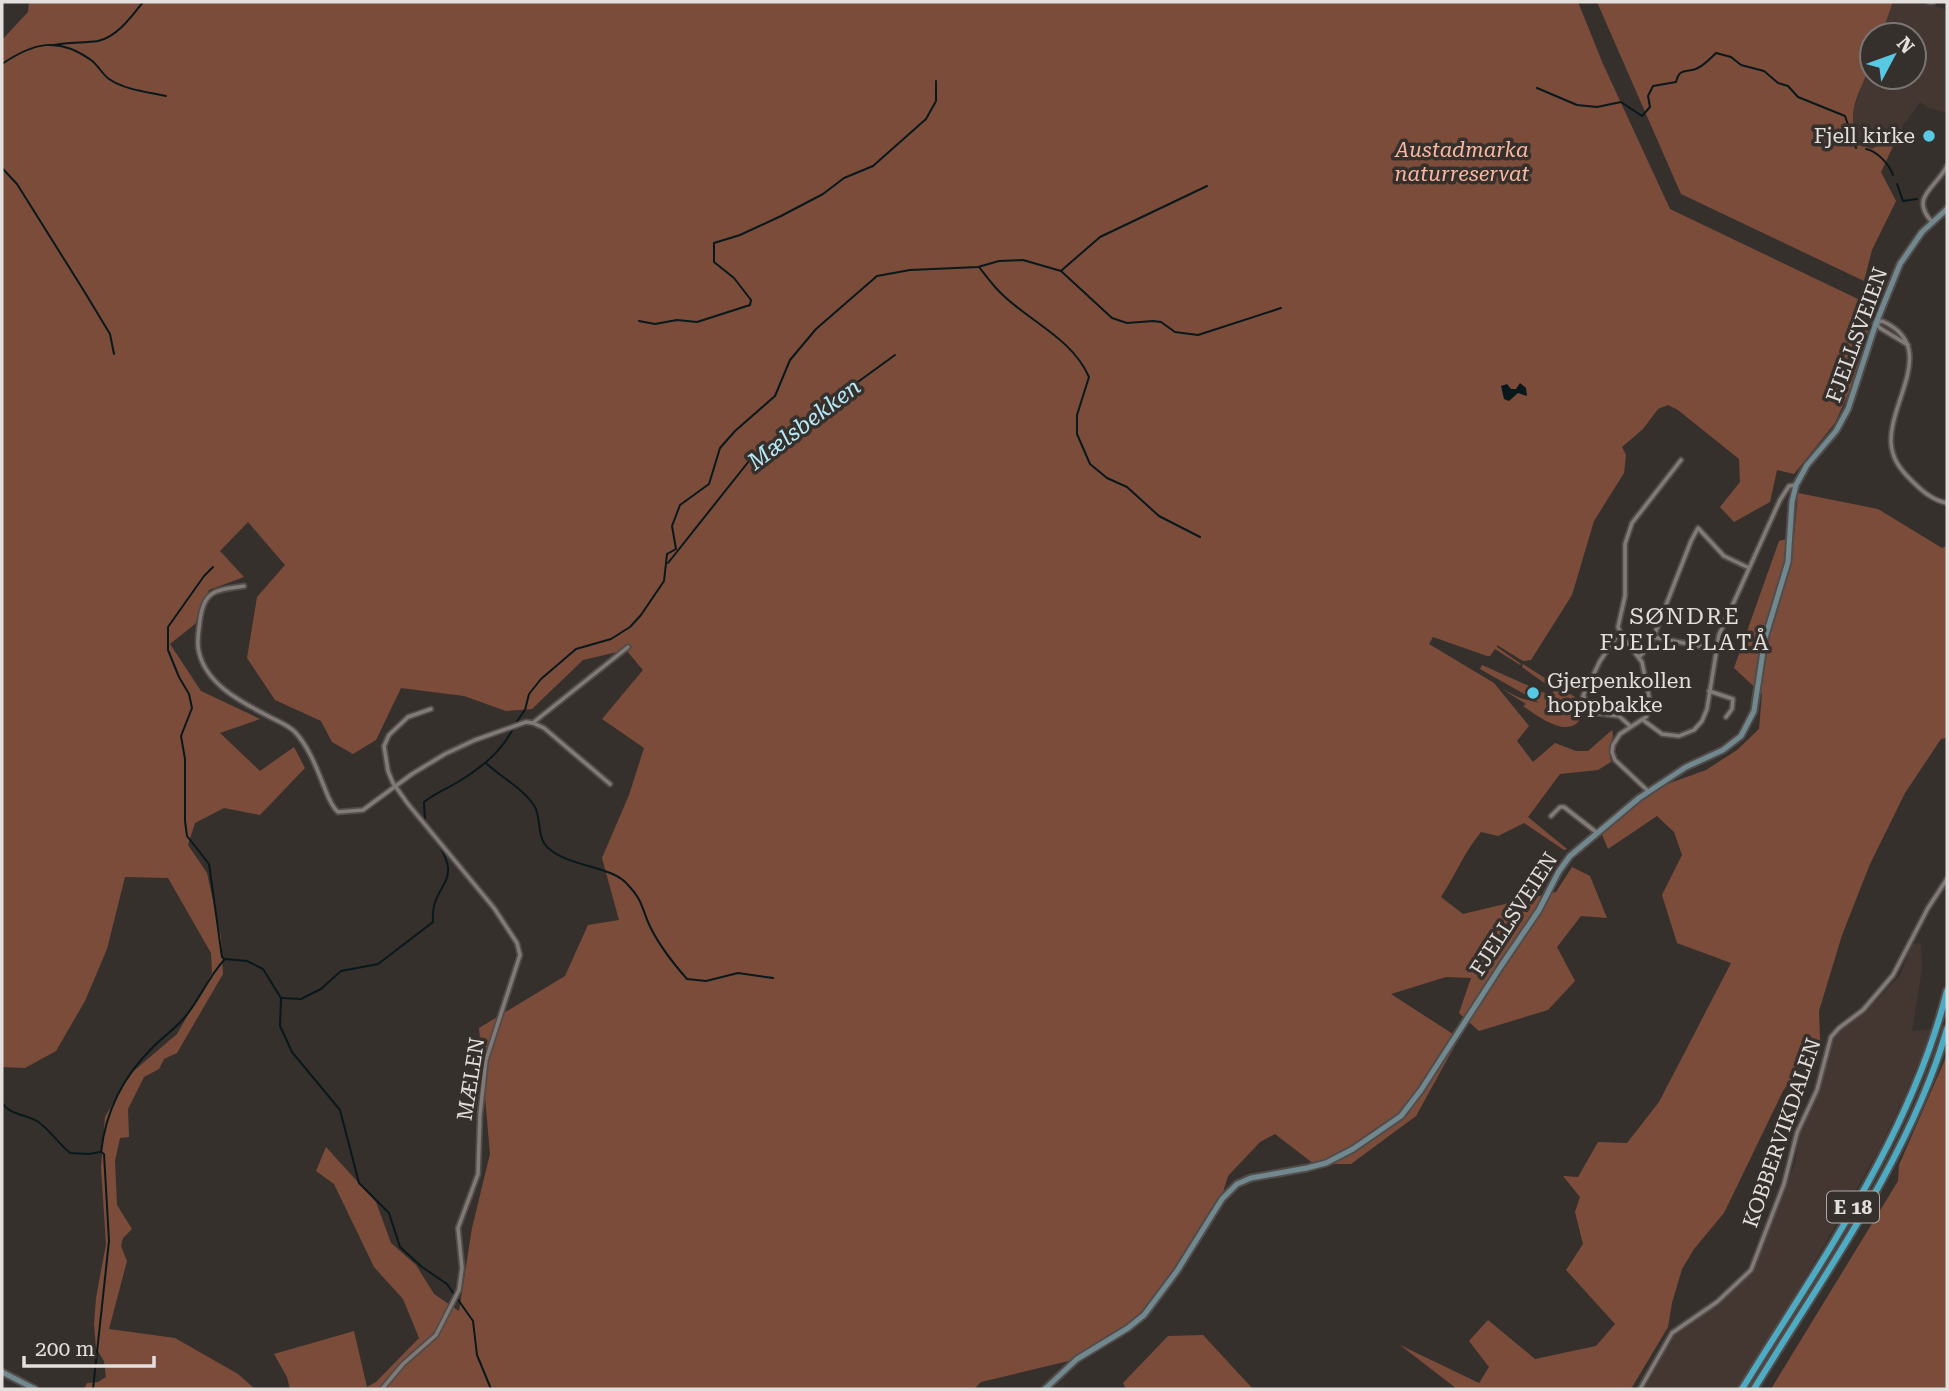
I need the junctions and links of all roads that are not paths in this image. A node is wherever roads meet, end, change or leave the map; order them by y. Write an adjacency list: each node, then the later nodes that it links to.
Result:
1 (1947, 166): 3 (street)
2 (1946, 210): 3 (main road, FJELLSVEIEN)
3 (1932, 222): 4 (main road, FJELLSVEIEN)
4 (1876, 323): 5 (street); 5 (street); 7 (main road, FJELLSVEIEN)
5 (1910, 346): 8 (street)
6 (1681, 460): 11 (street)
7 (1796, 485): 9 (street); 24 (main road, FJELLSVEIEN)
8 (1947, 503)
9 (1749, 569): 12 (street); 14 (street)
10 (244, 586): 23 (street)
11 (1619, 633): 15 (street); 21 (street)
12 (1654, 637): 14 (street); 15 (street)
13 (628, 646): 20 (street)
14 (1715, 649): 16 (street)
15 (1639, 657): 19 (street)
16 (1709, 691): 18 (street); 19 (street)
17 (431, 709): 23 (street)
18 (1726, 717)
19 (1643, 720): 21 (street)
20 (533, 723): 22 (street); 23 (street)
21 (1631, 726): 24 (street)
22 (610, 784)
23 (395, 786): 32 (street, MÆLEN)
24 (1648, 791): 26 (main road, FJELLSVEIEN)
25 (1551, 816): 26 (street)
26 (1596, 832): 33 (main road, FJELLSVEIEN)
27 (1947, 879): 34 (street, KOBBERVIKDALEN)
28 (1947, 991): 35 (highway, E 18)
29 (1947, 1029): 36 (highway, E 18)
30 (2, 1372): 31 (main road)
31 (35, 1389)
32 (382, 1389)
33 (1045, 1389)
34 (1640, 1389)
35 (1742, 1389)
36 (1755, 1389)

